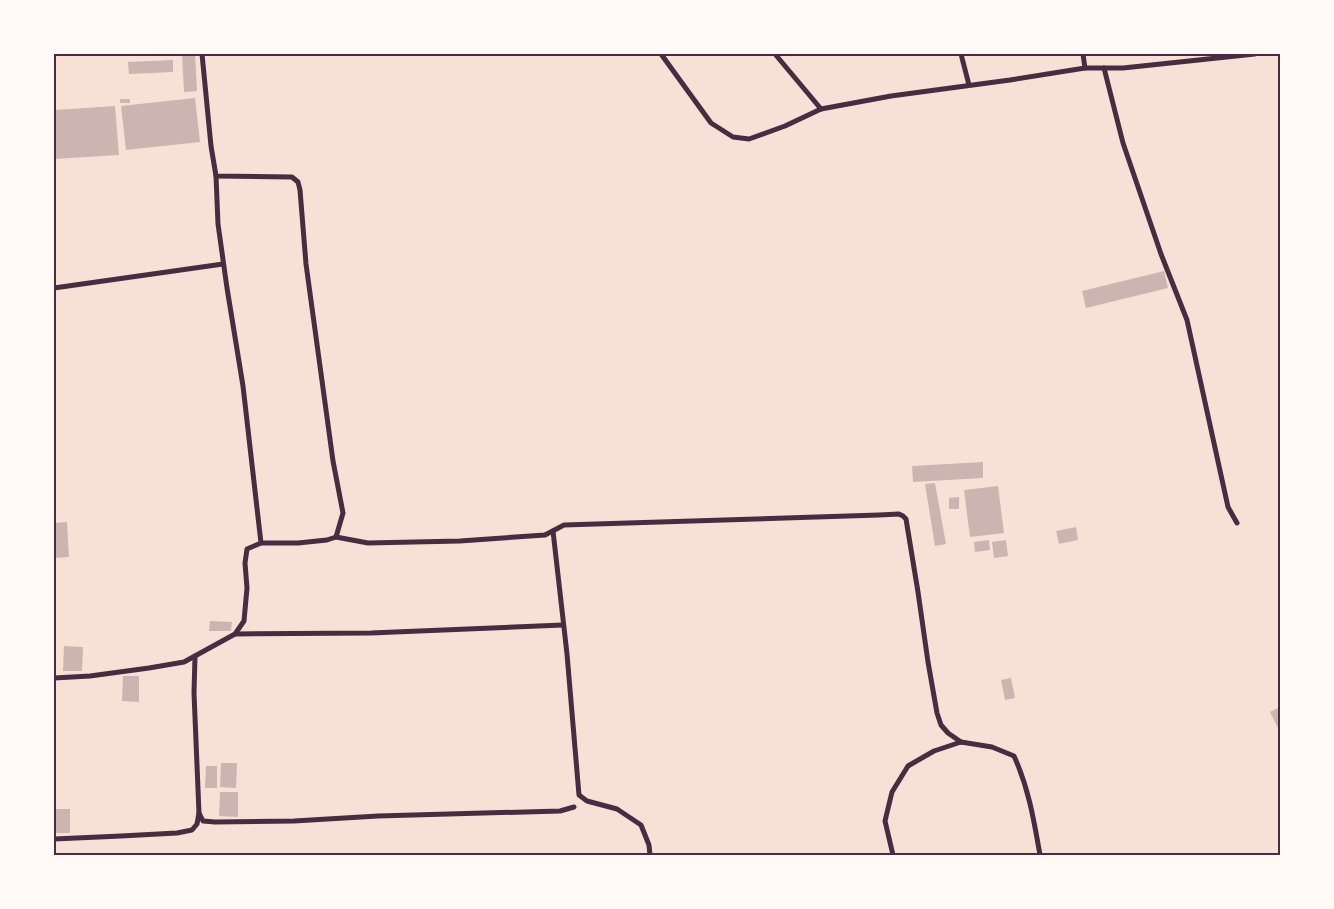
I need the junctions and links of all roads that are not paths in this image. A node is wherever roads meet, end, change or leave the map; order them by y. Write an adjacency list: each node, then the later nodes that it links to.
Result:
1 (202, 54): 11 (street)
2 (661, 54): 10 (street)
3 (775, 54): 10 (street)
4 (961, 54): 9 (street)
5 (1083, 54): 7 (street)
6 (1255, 54): 8 (street)
7 (1085, 68): 8 (street); 9 (street)
8 (1104, 68): 14 (street)
9 (969, 85): 10 (street)
10 (821, 110)
11 (216, 176): 12 (street); 16 (street)
12 (223, 264): 13 (street); 17 (street)
13 (54, 288)
14 (1237, 522)
15 (553, 531): 16 (street); 18 (street); 22 (street)
16 (336, 537): 17 (street)
17 (261, 543): 19 (street)
18 (563, 625): 19 (street); 26 (street)
19 (235, 634): 20 (street)
20 (196, 656): 21 (street); 24 (street)
21 (54, 678)
22 (961, 742): 27 (street); 28 (street)
23 (574, 807): 24 (street)
24 (199, 813): 25 (street)
25 (54, 839)
26 (650, 855)
27 (893, 855)
28 (1040, 855)

